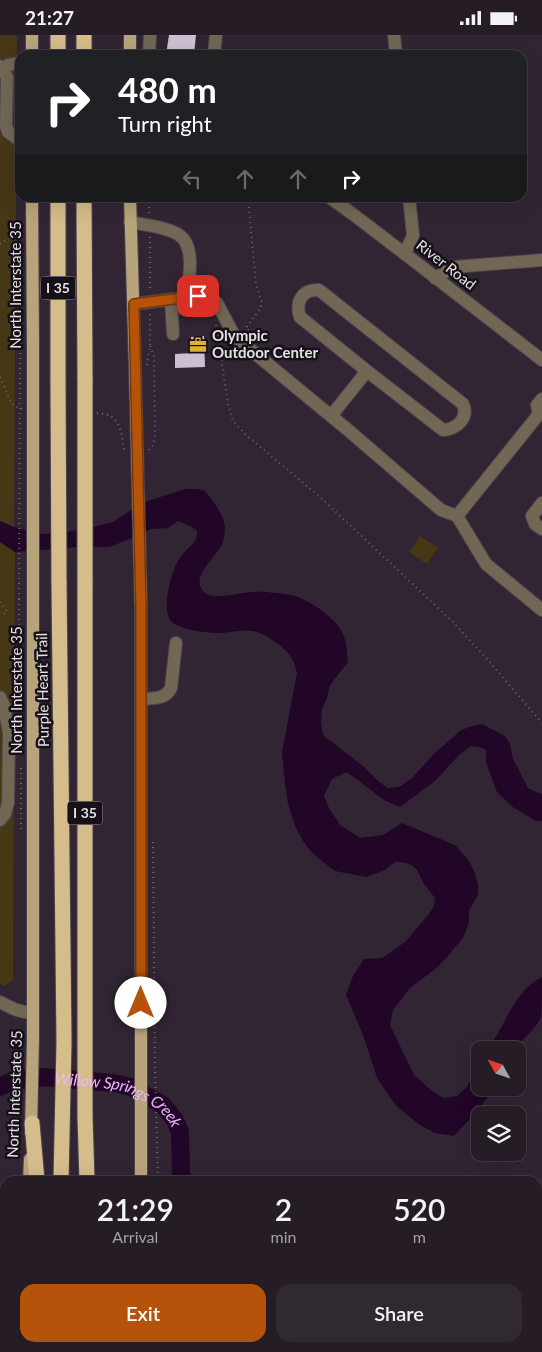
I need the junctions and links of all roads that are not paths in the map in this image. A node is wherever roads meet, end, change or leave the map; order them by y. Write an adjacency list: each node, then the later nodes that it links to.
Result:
1 (32, 35): 8 (main road)
2 (58, 35): 9 (highway)
3 (84, 35): 10 (highway)
4 (130, 35): 11 (main road)
5 (150, 35): 12 (street)
6 (216, 35): 13 (street)
7 (394, 35): 14 (street)
8 (32, 50)
9 (58, 50)
10 (84, 50)
11 (130, 50)
12 (149, 50)
13 (214, 50)
14 (396, 50)
15 (15, 64): 16 (street)
16 (1, 67): 17 (street)
17 (15, 137)
18 (32, 202): 46 (main road, North Interstate 35, bridge)
19 (58, 202): 50 (highway, Purple Heart Trail / I 35, bridge)
20 (84, 202): 51 (highway, I 35, bridge)
21 (130, 202): 24 (main road)
22 (336, 202): 25 (street, River Road)
23 (409, 202): 25 (street)
24 (130, 222): 28 (street); 29 (main road)
25 (405, 254): 27 (street, River Road)
26 (542, 261): 27 (street)
27 (435, 278): 32 (street, River Road)
28 (186, 298): 30 (street); 36 (street)
29 (134, 304): 30 (street); 43 (main road, bridge)
30 (171, 305): 31 (street)
31 (173, 334)
32 (542, 361)
33 (367, 371): 33 (street); 36 (street)
34 (542, 399): 35 (street)
35 (541, 414): 38 (street)
36 (331, 416): 38 (street)
37 (542, 503): 39 (street)
38 (457, 516): 40 (street)
39 (542, 529)
40 (542, 609)
41 (176, 643): 43 (street)
42 (0, 697): 44 (street)
43 (141, 699): 52 (main road)
44 (0, 820)
45 (0, 1002): 46 (street)
46 (34, 1013): 47 (main road, North Interstate 35)
47 (31, 1121): 48 (main road, North Interstate 35); 49 (highway)
48 (29, 1176)
49 (36, 1176)
50 (61, 1176)
51 (87, 1176)
52 (141, 1176)

